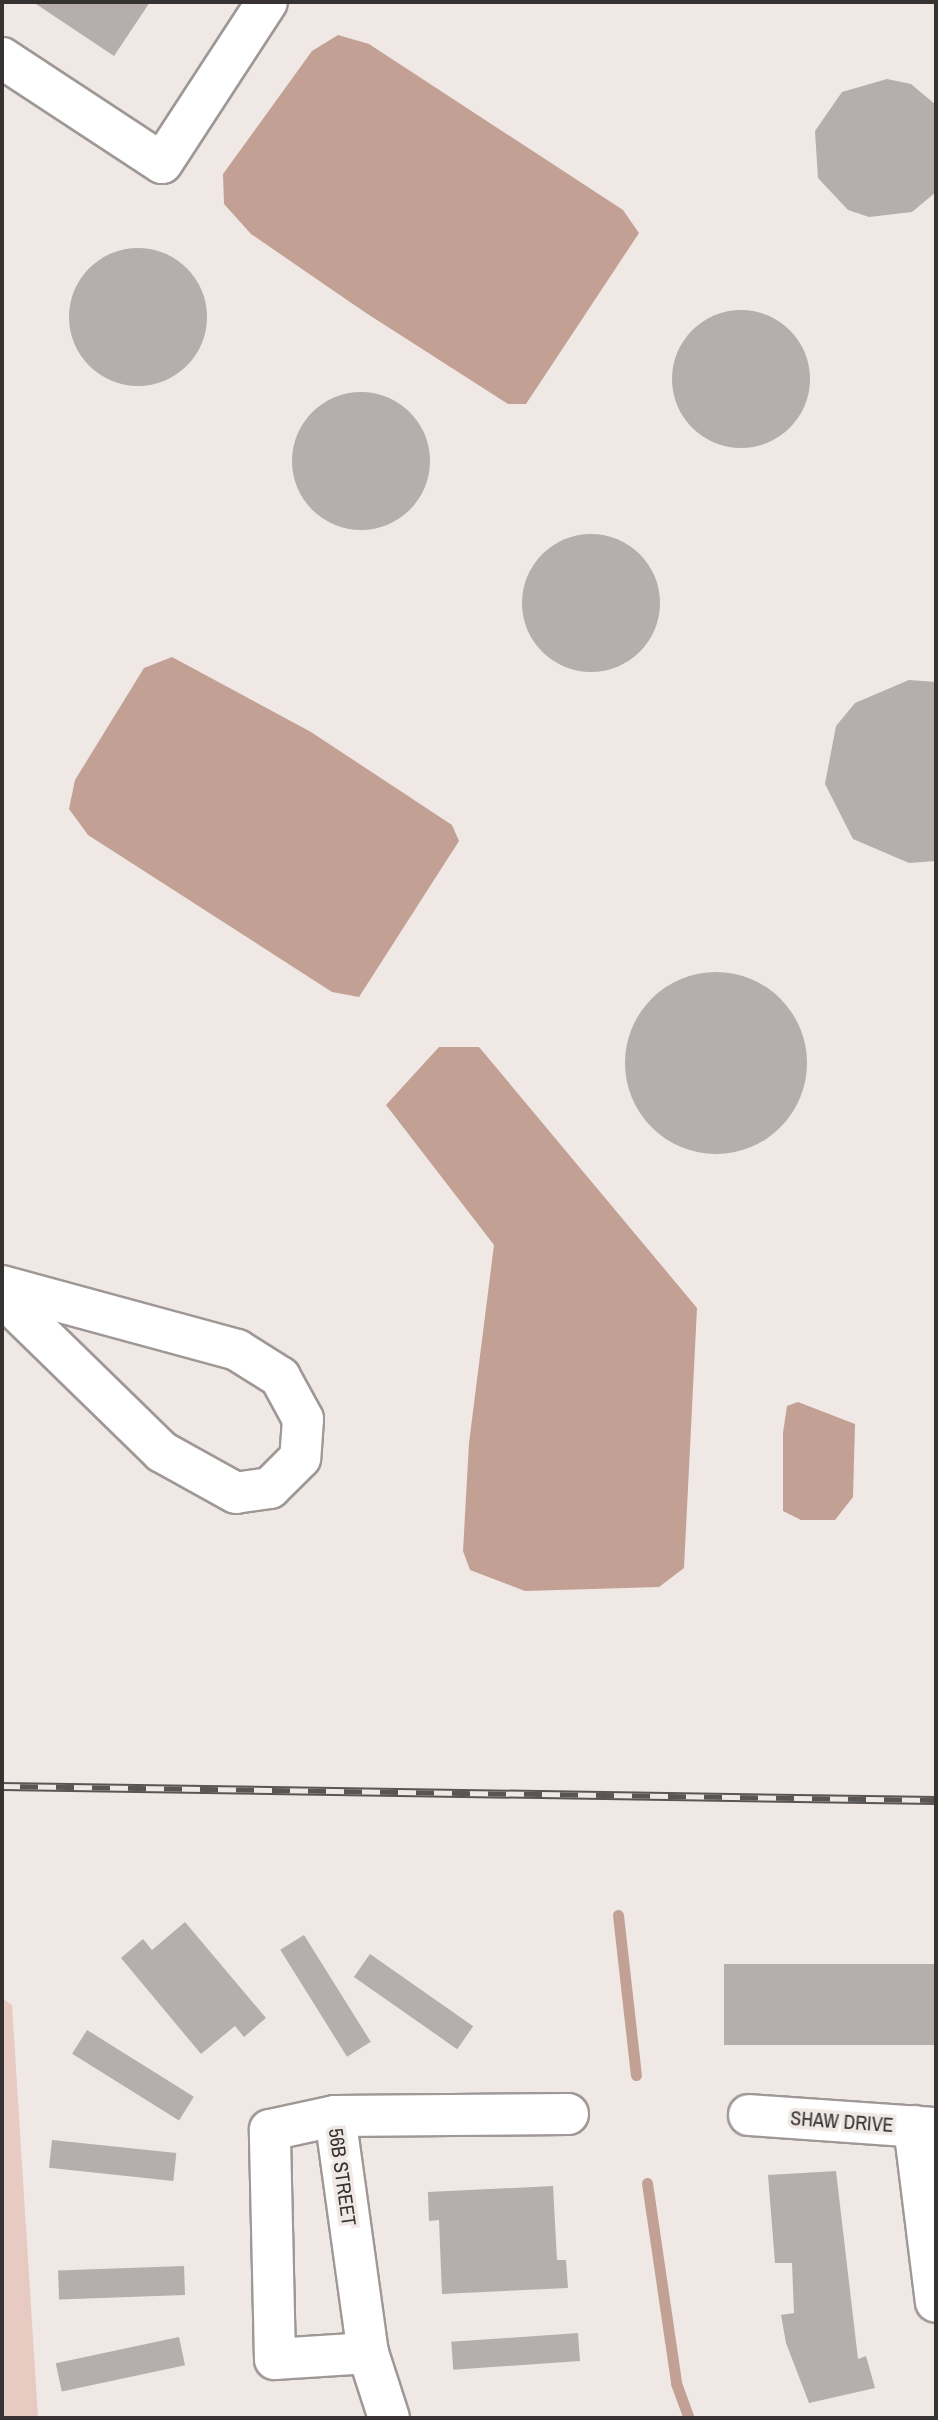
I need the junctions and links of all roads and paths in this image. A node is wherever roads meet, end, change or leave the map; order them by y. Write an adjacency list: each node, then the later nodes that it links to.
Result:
1 (267, 2): 2 (street)
2 (2, 58)
3 (2, 1286): 4 (street)
4 (2, 1296)
5 (568, 2114): 7 (street, 56B STREET)
6 (749, 2115): 8 (street, SHAW DRIVE)
7 (335, 2116): 10 (street, 56B STREET); 10 (street)
8 (925, 2127): 9 (street)
9 (936, 2302)
10 (368, 2353): 11 (street, 56B STREET)
11 (389, 2418)

